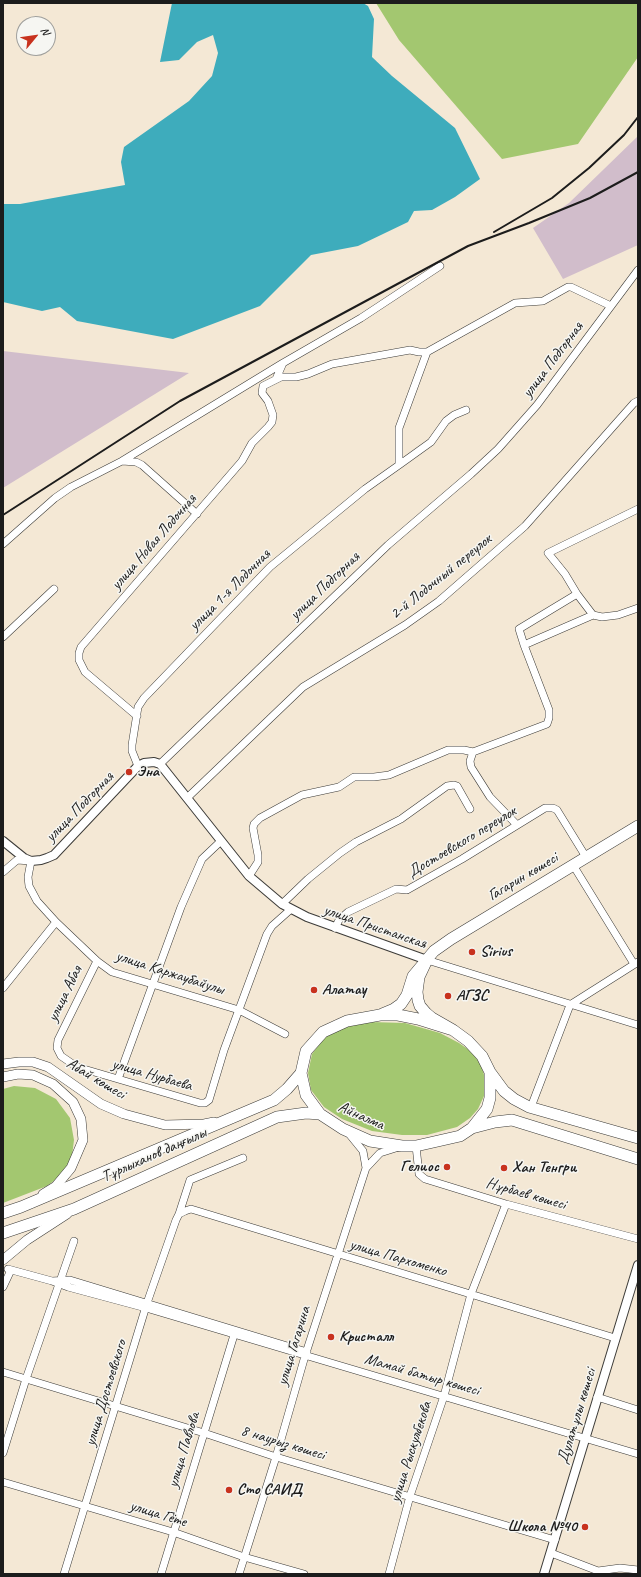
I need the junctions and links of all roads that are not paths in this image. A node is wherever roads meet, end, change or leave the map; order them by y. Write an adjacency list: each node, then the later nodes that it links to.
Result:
1 (440, 266): 5 (street)
2 (638, 270): 3 (street, улица Подгорная)
3 (611, 306): 4 (street); 22 (street, улица Подгорная)
4 (427, 352): 6 (street); 10 (street)
5 (283, 362): 6 (street); 9 (street)
6 (276, 379): 12 (street, улица Новая Лодочная)
7 (638, 401): 24 (street, 2-й Лодочный переулок)
8 (466, 410): 10 (street, улица 1-я Лодочная)
9 (122, 461): 12 (street); 13 (street)
10 (399, 465): 20 (street, улица 1-я Лодочная)
11 (638, 509): 15 (street)
12 (197, 514): 20 (street, улица Новая Лодочная)
13 (3, 544)
14 (54, 589): 18 (street)
15 (577, 594): 17 (street); 19 (street)
16 (638, 608): 17 (street)
17 (593, 615): 19 (street)
18 (3, 637)
19 (524, 645): 21 (street)
20 (137, 716): 23 (street, улица 1-я Лодочная)
21 (472, 752): 26 (street); 34 (street)
22 (160, 764): 23 (street); 24 (street, улица Пристанская)
23 (138, 766): 31 (street, улица Подгорная)
24 (187, 798): 29 (street, улица Пристанская)
25 (470, 809): 35 (street)
26 (517, 825): 30 (street, Достоевского переулок); 38 (street, Достоевского переулок)
27 (638, 826): 30 (highway, Гагарин көшесі)
28 (3, 841): 31 (street)
29 (221, 841): 34 (street, улица Пристанская); 42 (street)
30 (586, 857): 32 (highway, Гагарин көшесі)
31 (31, 861): 33 (street); 37 (street, улица Каржаубайулы)
32 (573, 865): 39 (highway, Гагарин көшесі); 41 (street)
33 (3, 872)
34 (249, 876): 35 (street, улица Пристанская)
35 (282, 904): 36 (street, улица Пристанская)
36 (290, 910): 38 (street, улица Пристанская); 45 (street)
37 (56, 922): 40 (street, улица Каржаубайулы); 43 (street)
38 (335, 928): 39 (street, улица Пристанская)
39 (427, 960): 44 (street, улица Пристанская); 46 (highway); 48 (highway)
40 (98, 961): 42 (street, улица Каржаубайулы); 50 (street, улица Абая)
41 (636, 963): 44 (street)
42 (153, 985): 45 (street, улица Каржаубайулы); 55 (street)
43 (3, 988)
44 (570, 1005): 47 (street, улица Пристанская); 56 (street)
45 (239, 1010): 49 (street, улица Каржаубайулы); 55 (street, улица Нурбаева)
46 (380, 1015): 48 (highway, Айналма); 53 (highway, Айналма)
47 (638, 1025)
48 (453, 1030): 52 (highway, Айналма)
49 (285, 1034)
50 (58, 1040): 55 (street, улица Нурбаева)
51 (3, 1064): 57 (main road, Абай көшесі)
52 (490, 1072): 56 (highway); 59 (highway, Айналма)
53 (301, 1073): 57 (highway, Тұрлыханов даңғылы); 58 (highway, Айналма)
54 (3, 1077): 68 (main road, Абай көшесі)
55 (118, 1079)
56 (531, 1107): 61 (highway)
57 (244, 1114): 68 (highway, Тұрлыханов даңғылы)
58 (320, 1114): 60 (highway, Айналма); 69 (highway, Тұрлыханов даңғылы)
59 (472, 1128): 63 (highway, Айналма); 65 (highway)
60 (343, 1129): 62 (highway, Айналма); 66 (street)
61 (638, 1138)
62 (402, 1146): 63 (highway, Айналма); 66 (street, улица Гагарина)
63 (416, 1146): 67 (street, Нұрбаев көшесі)
64 (243, 1158): 71 (street, улица Достоевского)
65 (638, 1159)
66 (366, 1168): 75 (street, улица Гагарина)
67 (506, 1204): 73 (street, Нұрбаев көшесі); 80 (street, улица Рыскулбекова)
68 (21, 1207): 70 (highway, Тұрлыханов даңғылы)
69 (74, 1209): 72 (highway, Тұрлыханов даңғылы); 76 (main road)
70 (3, 1213)
71 (177, 1217): 75 (street, улица Пархоменко); 81 (street, улица Достоевского)
72 (3, 1233)
73 (638, 1239)
74 (74, 1241): 78 (street)
75 (338, 1255): 80 (street, улица Пархоменко); 84 (street, улица Гагарина)
76 (3, 1260)
77 (638, 1266): 83 (street, Дулатұлы көшесі)
78 (61, 1282): 79 (street, Мамай батыр көшесі); 81 (street, Мамай батыр көшесі); 86 (street)
79 (3, 1287)
80 (471, 1294): 83 (street, улица Пархоменко); 87 (street, улица Рыскулбекова)
81 (147, 1306): 82 (street, Мамай батыр көшесі); 84 (street, Мамай батыр көшесі); 89 (street, улица Достоевского)
82 (234, 1335): 84 (street, Мамай батыр көшесі); 91 (street, улица Павлова)
83 (615, 1338): 88 (street, Дулатұлы көшесі)
84 (306, 1354): 87 (street, Мамай батыр көшесі); 95 (street, улица Гагарина)
85 (3, 1372): 86 (street, 8 наурыз көшесі)
86 (26, 1379): 89 (street, 8 наурыз көшесі); 93 (street)
87 (444, 1396): 92 (street, Мамай батыр көшесі); 97 (street, улица Рыскулбекова)
88 (597, 1397): 90 (street); 92 (street, Дулатұлы көшесі)
89 (117, 1406): 91 (street, 8 наурыз көшесі); 98 (street, улица Достоевского)
90 (638, 1410)
91 (204, 1433): 95 (street, 8 наурыз көшесі); 99 (street, улица Павлова)
92 (585, 1437): 94 (street, Мамай батыр көшесі); 100 (street, Дулатұлы көшесі)
93 (3, 1453)
94 (638, 1454)
95 (276, 1457): 97 (street, 8 наурыз көшесі); 102 (street, улица Гагарина)
96 (3, 1482): 98 (street, улица Гёте)
97 (410, 1496): 100 (street, 8 наурыз көшесі); 108 (street, улица Рыскулбекова)
98 (86, 1506): 99 (street, улица Гёте); 104 (street, улица Достоевского)
99 (173, 1532): 102 (street, улица Гёте); 105 (street, улица Павлова)
100 (555, 1540): 101 (street, Дулатұлы көшесі)
101 (551, 1553): 103 (street); 109 (street, Дулатұлы көшесі)
102 (244, 1557): 106 (street, улица Гагарина); 107 (street, улица Гёте)
103 (638, 1570)
104 (64, 1574)
105 (161, 1574)
106 (238, 1574)
107 (304, 1574)
108 (389, 1574)
109 (544, 1574)

